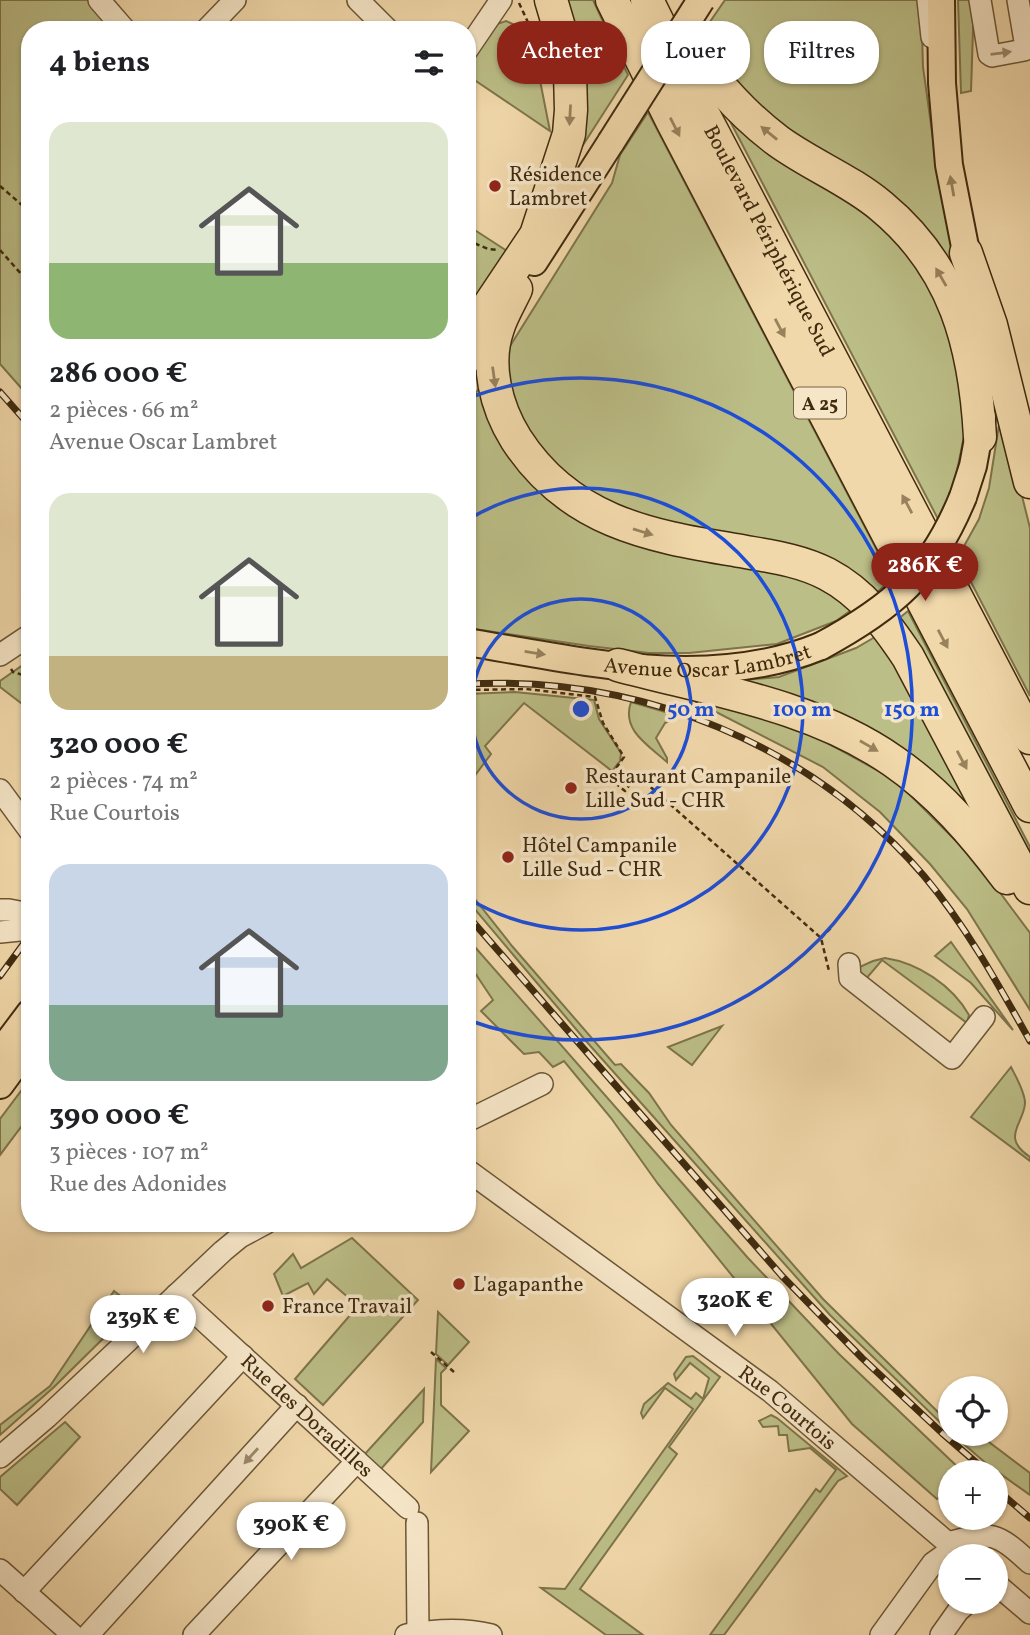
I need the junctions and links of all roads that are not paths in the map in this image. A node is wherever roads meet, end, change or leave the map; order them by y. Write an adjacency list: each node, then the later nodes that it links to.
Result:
1 (99, 0): 14 (street)
2 (235, 0): 15 (street)
3 (358, 0): 16 (street)
4 (501, 0): 17 (street)
5 (551, 0): 21 (highway, one-way to 21)
6 (612, 0): 31 (highway, A 25, one-way to 31)
7 (647, 0): 29 (highway, Boulevard Périphérique Sud / A 25, one-way to 7)
8 (661, 0): 23 (highway, one-way to 8)
9 (701, 0): 20 (main road, bridge)
10 (928, 0): 18 (street, Avenue Oscar Lambret)
11 (941, 0): 18 (main road, Avenue Oscar Lambret)
12 (980, 0): 13 (street, one-way to 13)
13 (1018, 0)
14 (117, 21)
15 (215, 21)
16 (378, 21)
17 (476, 37)
18 (942, 83): 19 (main road, Avenue Oscar Lambret, one-way to 18)
19 (966, 253): 23 (main road, Avenue Oscar Lambret); 24 (highway)
20 (516, 289): 22 (main road); 33 (highway, one-way to 33)
21 (476, 325)
22 (476, 348)
23 (979, 437): 28 (main road, Avenue Oscar Lambret, bridge)
24 (1030, 482)
25 (21, 641): 27 (street)
26 (476, 643): 28 (main road, Avenue Oscar Lambret, one-way to 28)
27 (0, 655)
28 (618, 665): 34 (highway, one-way to 34)
29 (1030, 738)
30 (0, 790): 32 (street)
31 (1030, 806)
32 (21, 819)
33 (1030, 888)
34 (1030, 909)
35 (0, 910): 36 (street)
36 (21, 912)
37 (21, 930): 38 (street)
38 (0, 932)
39 (849, 964): 40 (street)
40 (984, 1017)
41 (21, 1025): 42 (main road)
42 (0, 1053)
43 (21, 1056): 44 (main road)
44 (0, 1084)
45 (541, 1084): 46 (street)
46 (476, 1116)
47 (476, 1177): 56 (street, Rue Courtois)
48 (236, 1232): 53 (street)
49 (247, 1232): 50 (street)
50 (176, 1294): 51 (street, Rue des Doradilles); 54 (street)
51 (243, 1356): 52 (street, Rue des Doradilles); 61 (street)
52 (296, 1405): 55 (street, Rue des Doradilles); 67 (street, one-way to 67)
53 (0, 1446)
54 (0, 1457)
55 (357, 1461): 65 (street, Rue des Doradilles); 68 (street)
56 (949, 1544)
57 (962, 1544): 59 (street)
58 (938, 1560): 70 (street)
59 (1030, 1563)
60 (0, 1570): 61 (street)
61 (24, 1592): 66 (street)
62 (1008, 1594): 63 (street)
63 (1030, 1613)
64 (956, 1614): 71 (street)
65 (414, 1634): 69 (street)
66 (72, 1635)
67 (88, 1635)
68 (194, 1635)
69 (491, 1635)
70 (881, 1635)
71 (941, 1635)

